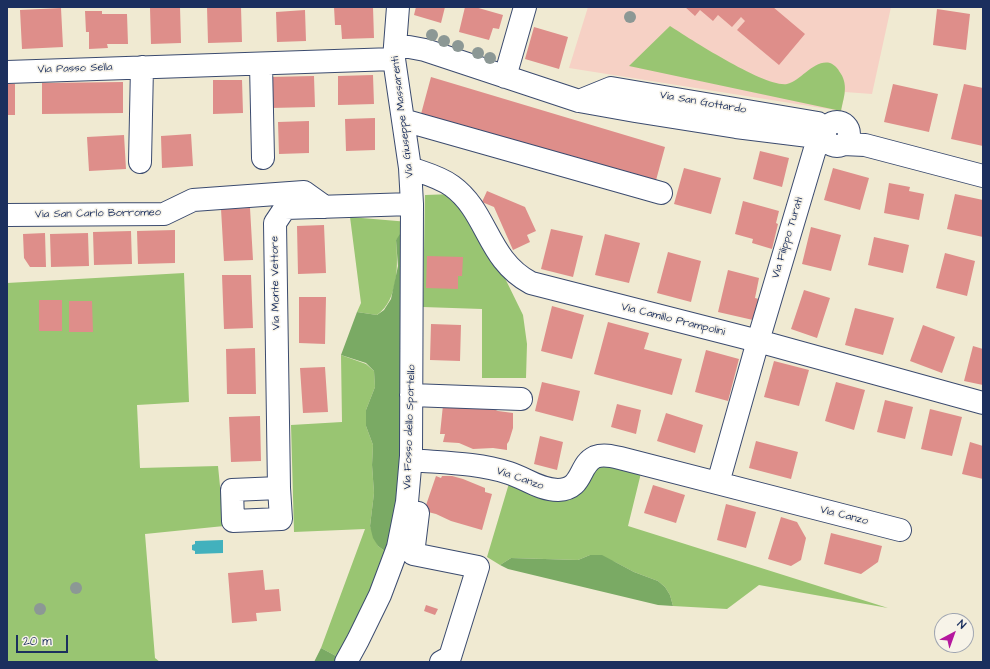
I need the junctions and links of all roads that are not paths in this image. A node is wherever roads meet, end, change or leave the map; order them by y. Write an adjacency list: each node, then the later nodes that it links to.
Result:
1 (398, 7): 3 (street, Via Giuseppe Massarenti)
2 (525, 7): 7 (street)
3 (395, 53): 4 (street, Via Passo Sella); 7 (street, Via San Gottardo); 8 (street, Via Giuseppe Massarenti)
4 (261, 64): 5 (street, Via Passo Sella); 10 (street)
5 (142, 67): 6 (street, Via Passo Sella); 11 (street)
6 (7, 72)
7 (506, 77): 9 (street, Via San Gottardo)
8 (403, 120): 12 (street, Via Giuseppe Massarenti); 14 (street)
9 (834, 136): 13 (street); 18 (street, Via Filippo Turati)
10 (263, 158)
11 (140, 162)
12 (410, 168): 15 (street, Via Giuseppe Massarenti); 18 (street, Via Camillo Prampolini)
13 (983, 176)
14 (661, 193)
15 (412, 204): 16 (street, Via Monte Vettore); 19 (street, Via Fosso dello Sportello)
16 (326, 207): 17 (street, Via San Carlo Borromeo); 24 (street, Via Monte Vettore)
17 (7, 216)
18 (758, 341): 21 (street, Via Camillo Prampolini); 23 (street)
19 (419, 396): 20 (street); 22 (street); 26 (street, Via Fosso dello Sportello)
20 (521, 398)
21 (983, 403)
22 (423, 461): 23 (street, Via Canzo); 27 (street)
23 (718, 483): 25 (street, Via Canzo)
24 (279, 488)
25 (900, 530)
26 (346, 662)
27 (441, 662)

